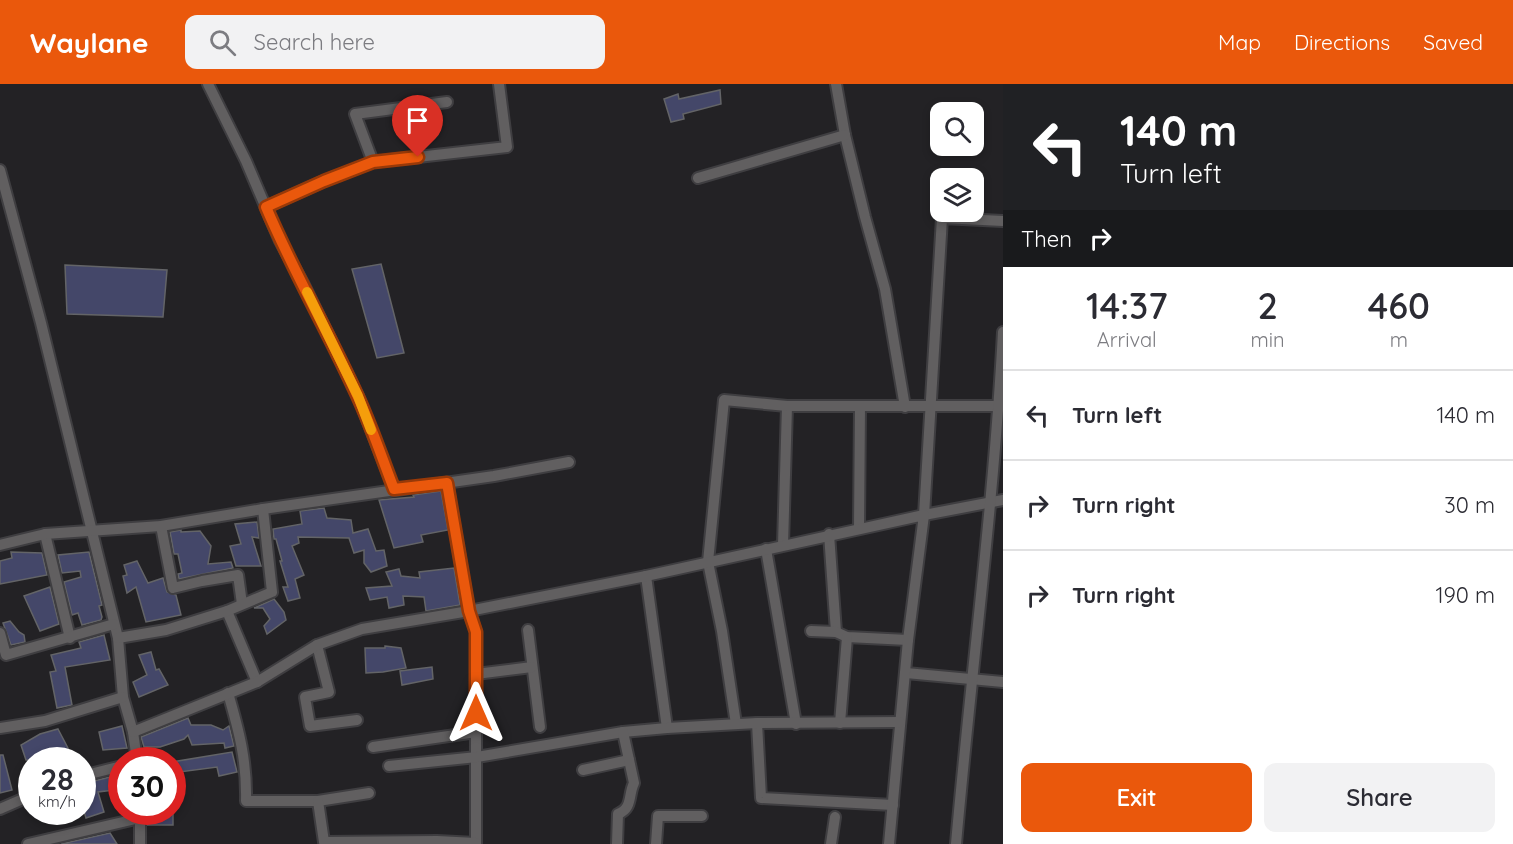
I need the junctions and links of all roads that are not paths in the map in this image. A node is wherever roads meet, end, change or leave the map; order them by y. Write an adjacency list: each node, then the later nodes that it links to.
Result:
1 (208, 84): 9 (street)
2 (499, 84): 6 (street)
3 (836, 84): 5 (street)
4 (447, 102): 6 (street)
5 (845, 135): 8 (street); 15 (street)
6 (373, 162): 9 (street)
7 (0, 170): 26 (street)
8 (698, 178)
9 (266, 207): 19 (street)
10 (1003, 221): 16 (street)
11 (1003, 332): 14 (street)
12 (787, 406): 13 (street); 30 (street); 32 (street)
13 (860, 406): 15 (street); 25 (street)
14 (1001, 406): 16 (street); 21 (street)
15 (905, 407): 16 (street)
16 (932, 407): 23 (street)
17 (569, 462): 18 (street)
18 (447, 483): 19 (street); 36 (street)
19 (394, 489): 22 (street)
20 (1003, 500): 21 (street)
21 (991, 502): 23 (street); 49 (street)
22 (263, 509): 24 (street); 34 (street)
23 (924, 514): 25 (street); 44 (street)
24 (161, 526): 26 (street); 34 (street)
25 (859, 528): 28 (street)
26 (90, 530): 27 (street); 37 (street)
27 (45, 534): 29 (street); 42 (street)
28 (829, 534): 30 (street); 41 (street)
29 (0, 545)
30 (783, 545): 31 (street)
31 (765, 549): 32 (street); 59 (street)
32 (708, 562): 33 (street); 58 (street)
33 (646, 576): 36 (street); 62 (street)
34 (242, 604): 35 (street)
35 (227, 611): 43 (street); 50 (street)
36 (469, 611): 45 (street); 48 (street)
37 (114, 624): 42 (street); 43 (street)
38 (528, 630): 46 (street)
39 (811, 631): 41 (street)
40 (0, 633): 42 (street)
41 (842, 635): 44 (street); 57 (street)
42 (70, 638)
43 (118, 638): 53 (street)
44 (908, 640): 47 (street)
45 (317, 645): 50 (street); 54 (street)
46 (532, 667): 48 (street); 60 (street)
47 (906, 673): 49 (street); 55 (street)
48 (476, 674): 64 (street)
49 (971, 678): 51 (street); 88 (street)
50 (257, 682): 52 (street)
51 (1003, 682)
52 (228, 693): 63 (street); 74 (street)
53 (123, 697): 61 (street); 63 (street)
54 (357, 720)
55 (900, 722): 57 (street); 75 (street)
56 (757, 723): 58 (street); 59 (street); 75 (street)
57 (840, 723): 59 (street)
58 (736, 724): 62 (street)
59 (796, 724)
60 (540, 727)
61 (0, 728)
62 (667, 728): 65 (street)
63 (133, 732): 66 (street)
64 (476, 732): 67 (street); 68 (street)
65 (622, 732): 68 (street); 69 (street)
66 (135, 747)
67 (373, 747)
68 (477, 757): 70 (street); 83 (street)
69 (629, 760): 71 (street); 84 (street)
70 (389, 766)
71 (583, 770)
72 (369, 793): 74 (street)
73 (18, 801): 76 (street)
74 (318, 801): 83 (street)
75 (893, 805): 87 (street)
76 (0, 808)
77 (702, 816): 85 (street)
78 (835, 817): 86 (street)
79 (108, 823): 81 (street)
80 (140, 825): 82 (street)
81 (28, 844)
82 (140, 844)
83 (476, 844)
84 (617, 844)
85 (656, 844)
86 (831, 844)
87 (889, 844)
88 (956, 844)

